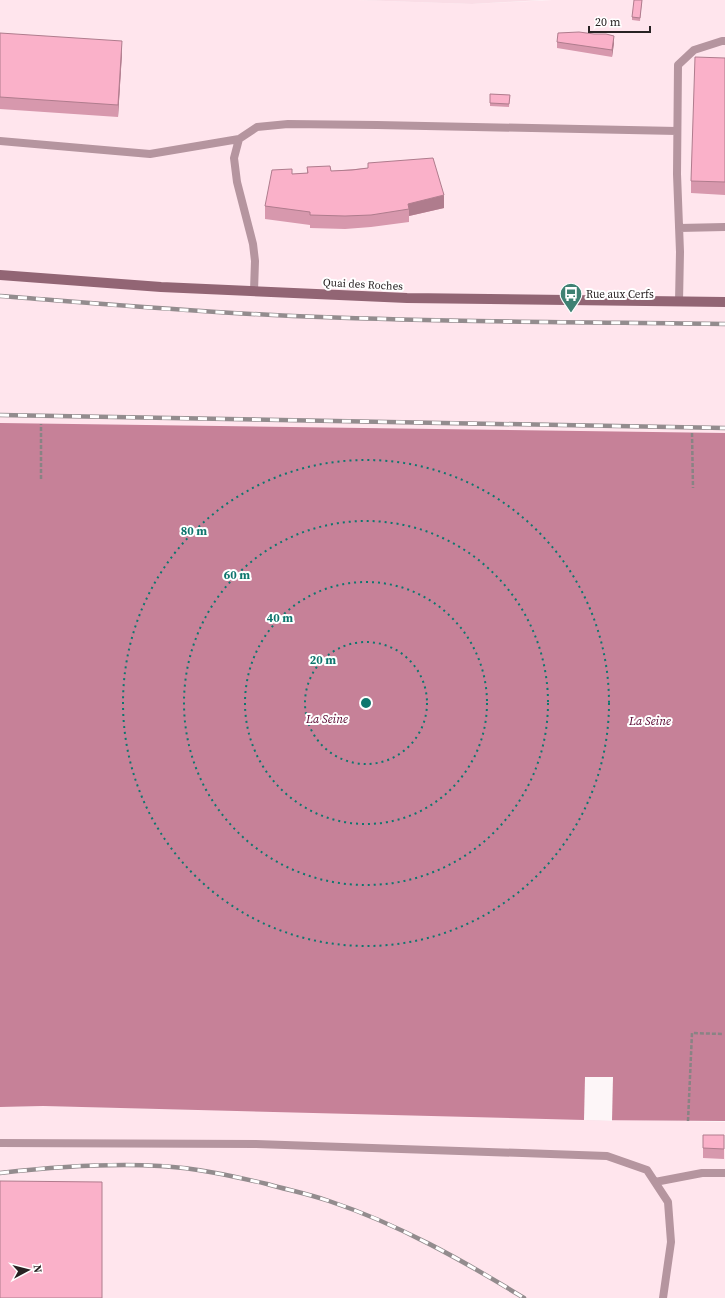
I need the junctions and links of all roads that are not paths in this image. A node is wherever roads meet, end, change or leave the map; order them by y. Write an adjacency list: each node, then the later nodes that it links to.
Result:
1 (725, 41): 2 (lane)
2 (677, 131): 3 (lane); 6 (lane)
3 (238, 139): 4 (lane); 8 (lane)
4 (0, 141)
5 (725, 227): 6 (lane)
6 (679, 228): 9 (lane)
7 (0, 275): 8 (main road, Quai des Roches)
8 (254, 291): 9 (main road, Quai des Roches)
9 (679, 302): 10 (main road, Quai des Roches)
10 (725, 302)
11 (0, 1143): 13 (lane)
12 (725, 1173): 13 (lane)
13 (655, 1182): 14 (lane)
14 (663, 1298)

